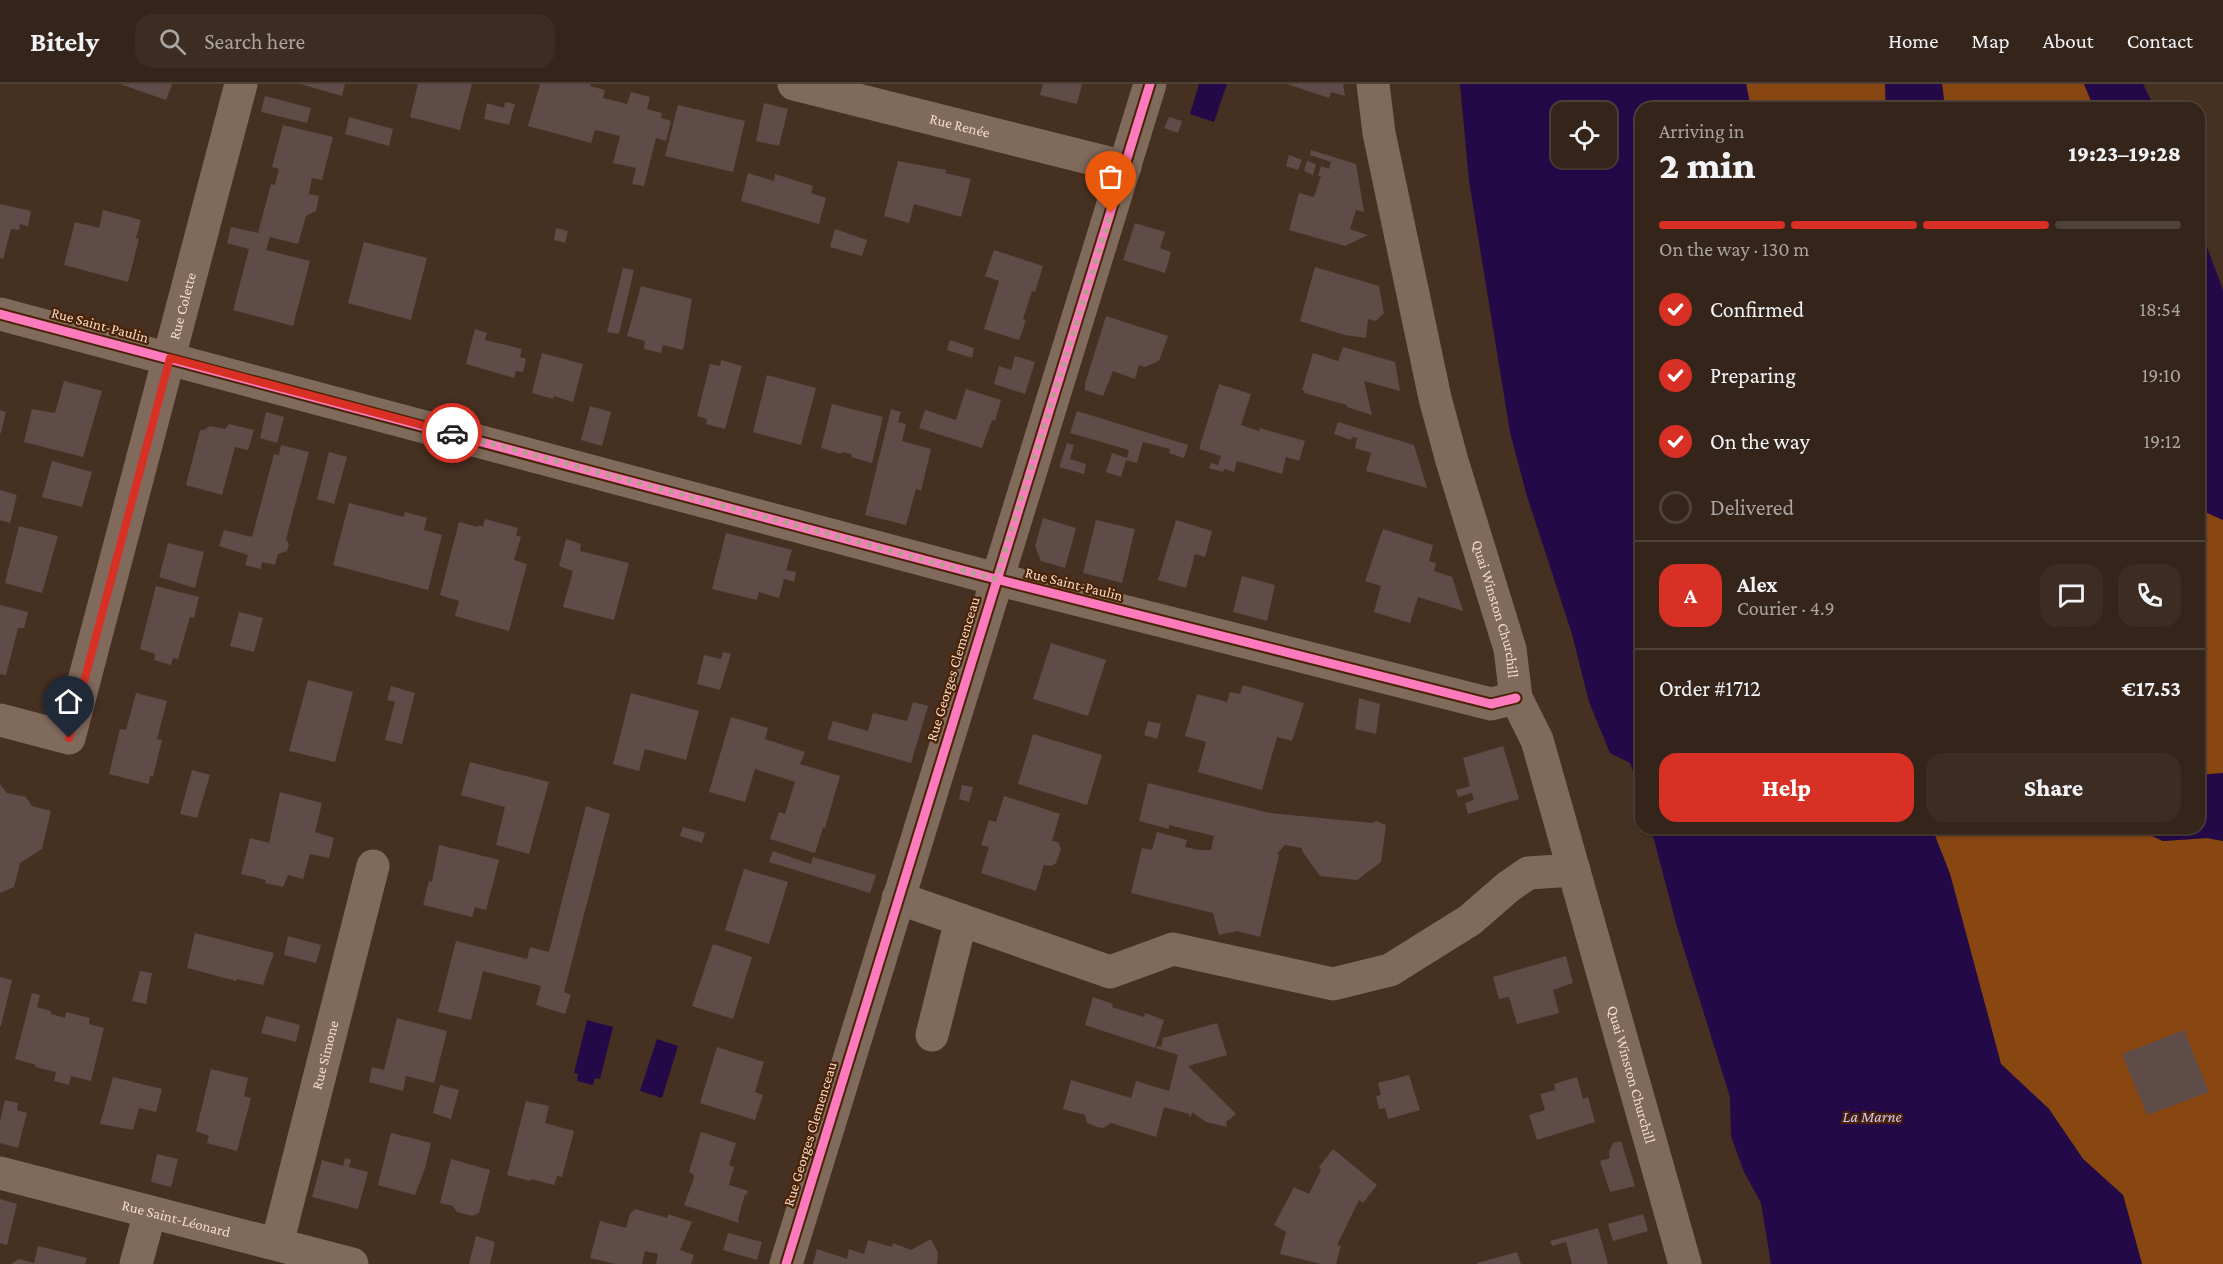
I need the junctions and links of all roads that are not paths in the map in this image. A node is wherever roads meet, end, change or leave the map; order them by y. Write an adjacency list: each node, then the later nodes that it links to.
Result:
1 (241, 84): 7 (street, Rue Colette)
2 (794, 84): 5 (street, Rue Renée)
3 (1150, 84): 5 (street, Rue Georges Clemenceau)
4 (1372, 84): 9 (street, Quai Winston Churchill)
5 (1125, 167): 8 (street, Rue Georges Clemenceau)
6 (0, 314): 7 (street, Rue Saint-Paulin)
7 (170, 358): 8 (street, Rue Saint-Paulin); 10 (street, Rue Colette)
8 (996, 579): 9 (street, Rue Saint-Paulin); 13 (street, Rue Georges Clemenceau)
9 (1516, 698): 12 (street, Quai Winston Churchill)
10 (0, 720)
11 (373, 866): 18 (street, Rue Simone)
12 (1574, 870): 14 (street); 22 (street, Quai Winston Churchill)
13 (898, 898): 14 (street); 21 (street, Rue Georges Clemenceau)
14 (961, 920): 15 (street)
15 (932, 1035)
16 (0, 1173): 17 (street, Rue Saint-Léonard)
17 (150, 1212): 18 (street, Rue Saint-Léonard); 19 (street)
18 (277, 1244): 20 (street, Rue Saint-Léonard)
19 (136, 1264)
20 (352, 1264)
21 (786, 1264)
22 (1685, 1264)

